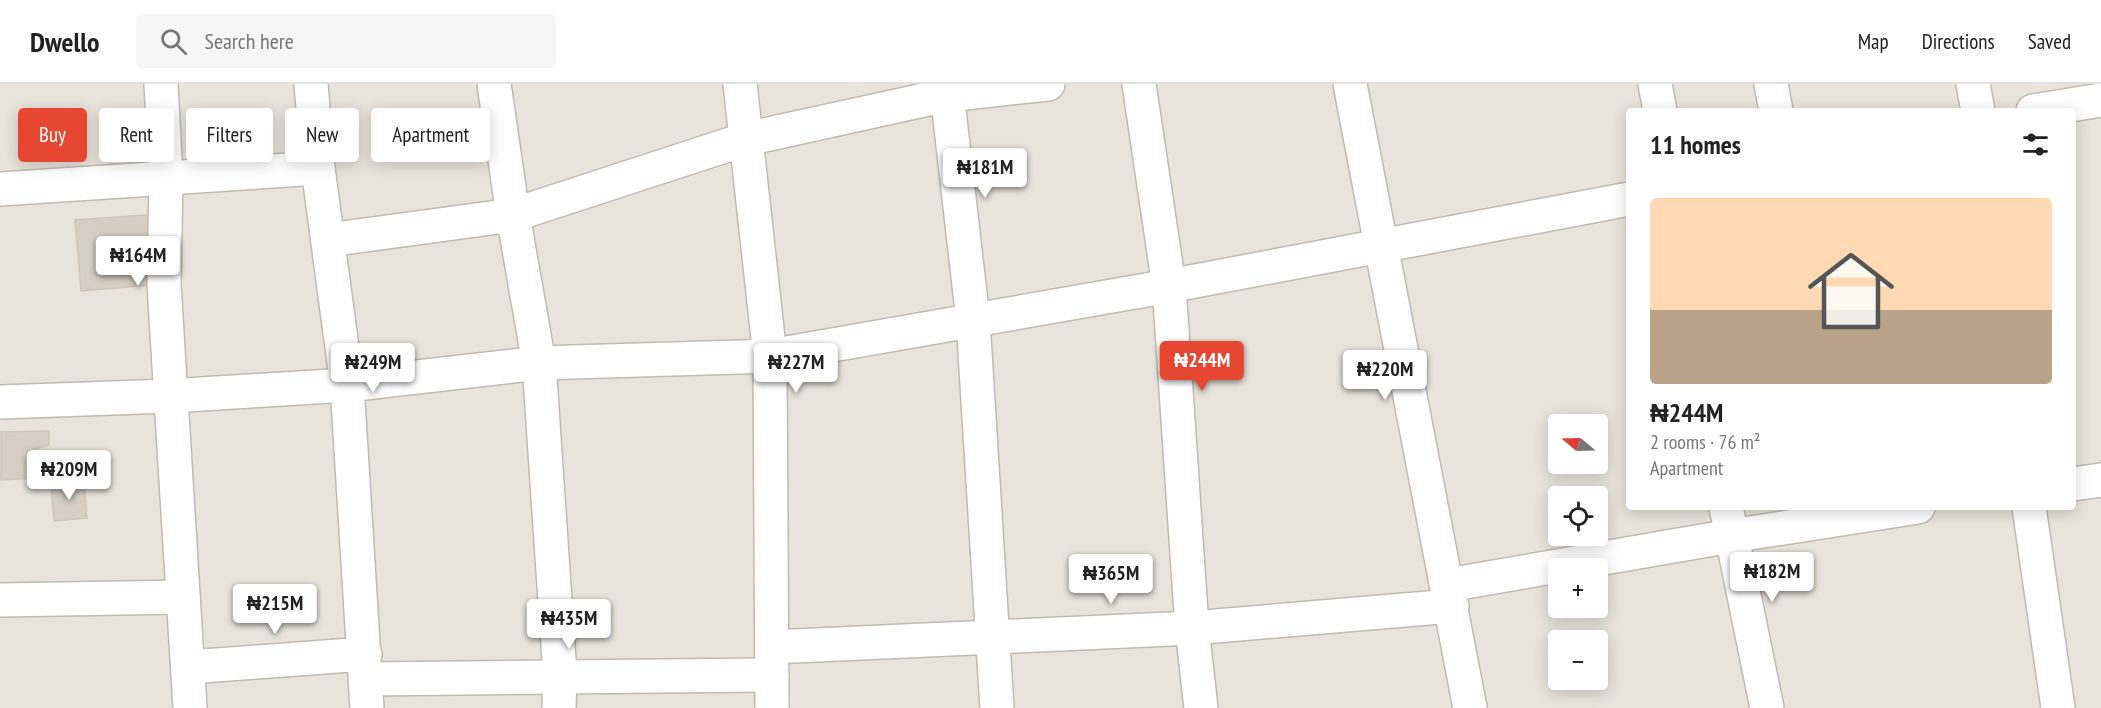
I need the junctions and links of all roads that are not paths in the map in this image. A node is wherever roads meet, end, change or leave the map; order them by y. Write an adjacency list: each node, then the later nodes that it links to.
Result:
1 (161, 84): 19 (street)
2 (311, 84): 18 (street)
3 (494, 84): 22 (street)
4 (740, 84): 17 (street)
5 (1048, 84): 11 (street)
6 (1139, 84): 25 (street)
7 (1350, 84): 24 (street)
8 (1655, 84): 13 (street)
9 (1771, 84): 14 (street)
10 (1973, 84): 15 (street)
11 (947, 89): 17 (street); 26 (street)
12 (2101, 100): 16 (street)
13 (1659, 108)
14 (1775, 108)
15 (1977, 108)
16 (2052, 108)
17 (746, 139): 22 (street); 27 (street)
18 (318, 168): 19 (street); 23 (street)
19 (166, 178): 20 (street); 30 (street)
20 (0, 189)
21 (1626, 200): 24 (street)
22 (513, 215): 23 (street); 28 (street)
23 (328, 240): 29 (street)
24 (1380, 247): 25 (street); 37 (street)
25 (1169, 286): 26 (street); 40 (street)
26 (973, 320): 27 (street); 41 (street)
27 (770, 356): 28 (street); 42 (street)
28 (539, 363): 29 (street); 44 (street)
29 (347, 385): 30 (street); 45 (street)
30 (169, 396): 31 (street); 38 (street)
31 (0, 402)
32 (2101, 480): 33 (street)
33 (2076, 484)
34 (1878, 510): 36 (street)
35 (2029, 510): 53 (street)
36 (1729, 521): 37 (street); 52 (street)
37 (1450, 596): 40 (street); 51 (street)
38 (183, 597): 39 (street); 43 (street)
39 (0, 600)
40 (1192, 628): 41 (street); 50 (street)
41 (992, 636): 42 (street); 49 (street)
42 (772, 661): 44 (street); 48 (street)
43 (189, 667): 45 (street); 46 (street)
44 (560, 675): 45 (street); 47 (street)
45 (366, 680)
46 (190, 708)
47 (560, 708)
48 (772, 708)
49 (997, 708)
50 (1201, 708)
51 (1470, 708)
52 (1767, 708)
53 (2058, 708)

